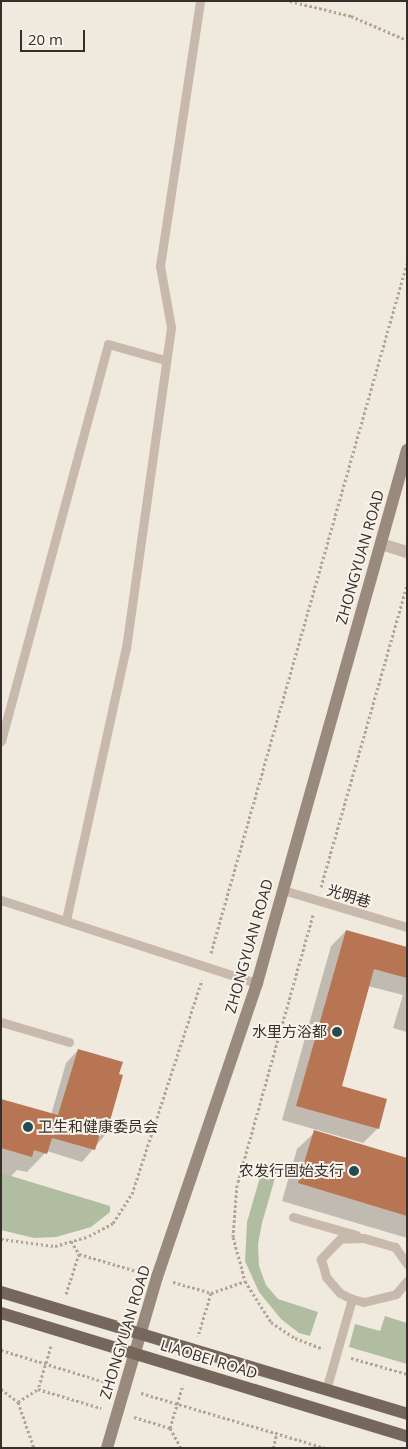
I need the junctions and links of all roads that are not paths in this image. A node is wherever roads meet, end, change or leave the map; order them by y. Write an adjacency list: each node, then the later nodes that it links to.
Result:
1 (200, 1): 2 (lane)
2 (165, 360): 6 (lane); 9 (lane)
3 (407, 450): 4 (main road, ZHONGYUAN ROAD)
4 (381, 544): 5 (street); 7 (main road, ZHONGYUAN ROAD)
5 (407, 552)
6 (1, 741)
7 (283, 890): 10 (lane, 光明巷); 11 (main road, ZHONGYUAN ROAD)
8 (1, 900): 9 (lane)
9 (66, 920): 11 (lane)
10 (407, 928)
11 (257, 983): 23 (main road, ZHONGYUAN ROAD)
12 (1, 1022): 13 (lane)
13 (69, 1042)
14 (293, 1217): 15 (lane)
15 (363, 1238): 16 (lane); 21 (lane)
16 (395, 1247): 17 (lane); 18 (lane)
17 (407, 1251)
18 (407, 1264)
19 (407, 1281): 21 (lane)
20 (1, 1292): 23 (main road)
21 (352, 1300): 25 (lane)
22 (1, 1313): 24 (main road, LIAOBEI ROAD)
23 (140, 1333): 24 (main road, ZHONGYUAN ROAD); 25 (main road)
24 (134, 1354): 27 (main road, LIAOBEI ROAD); 28 (main road, ZHONGYUAN ROAD)
25 (326, 1390): 26 (main road)
26 (407, 1414)
27 (407, 1436)
28 (107, 1448)

